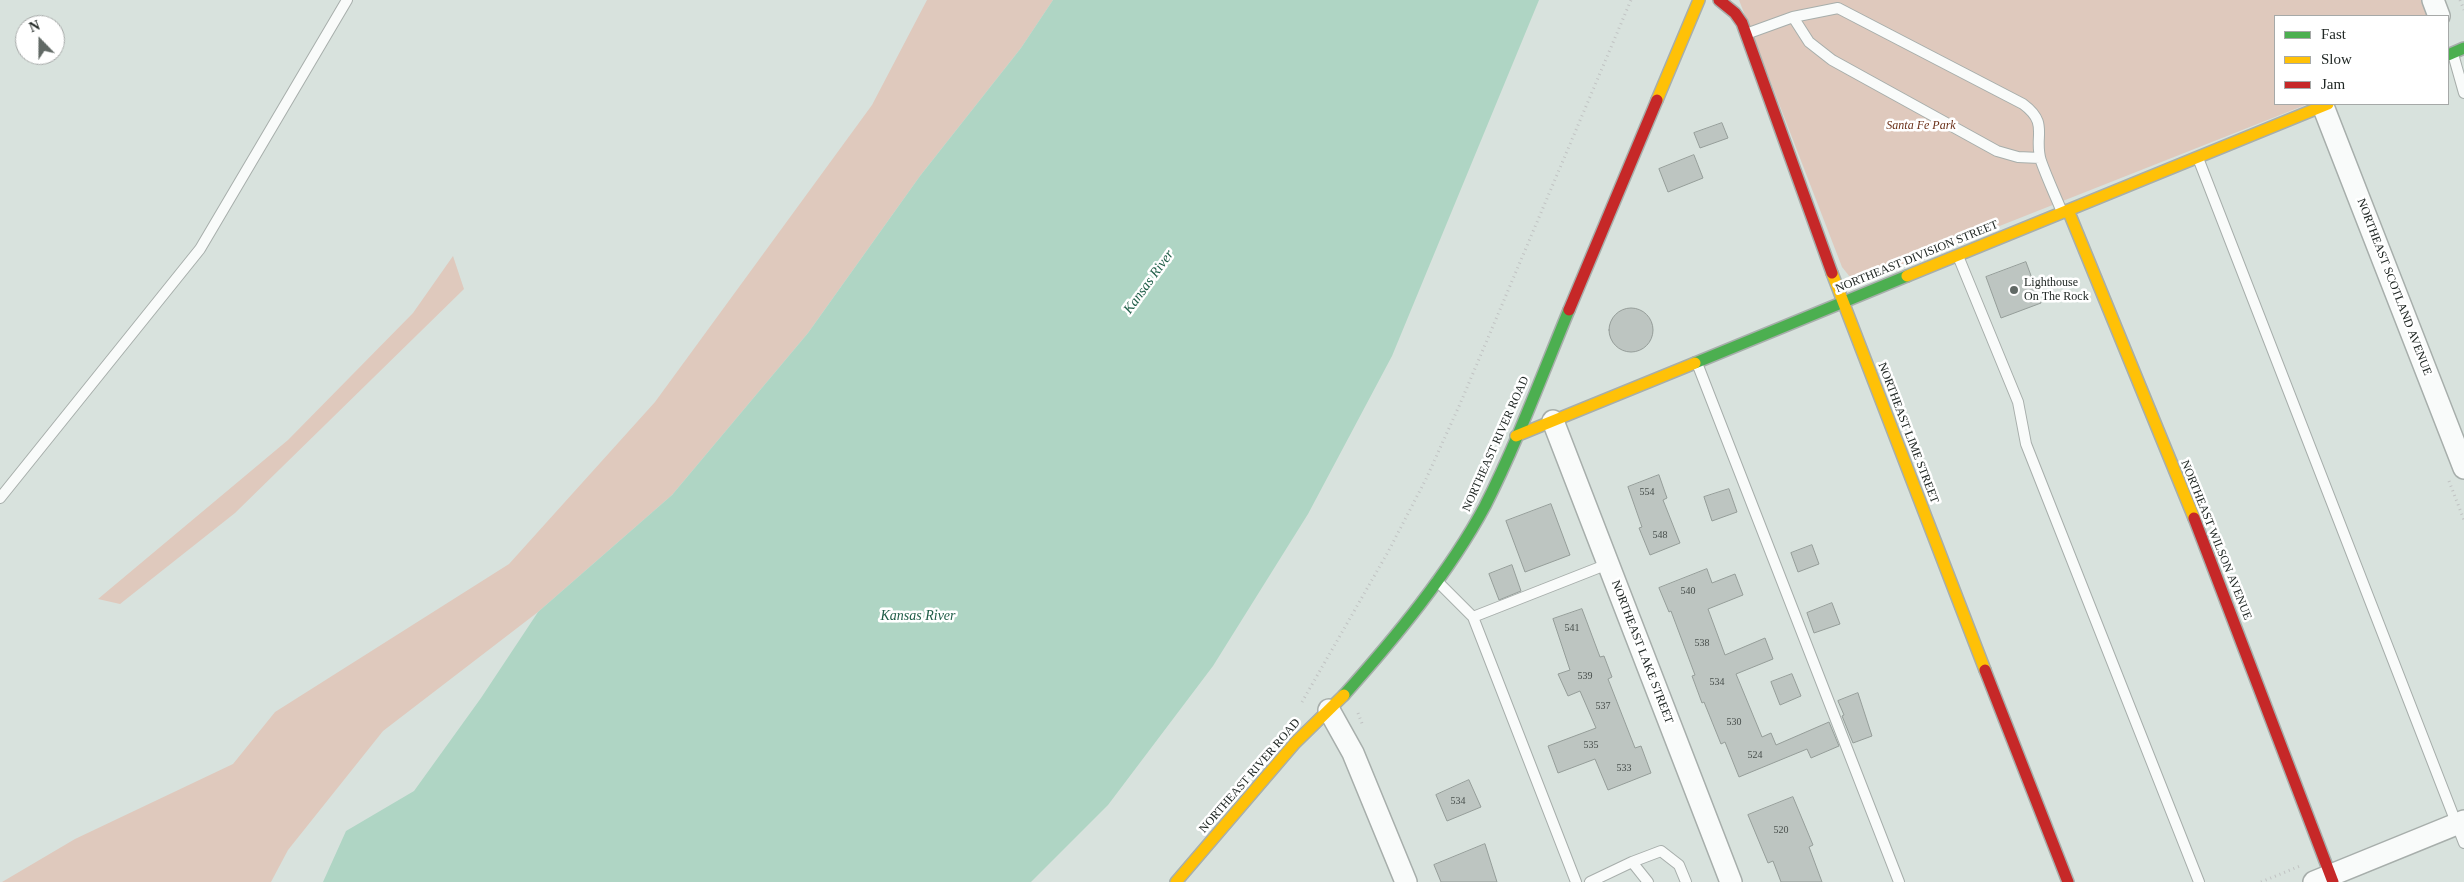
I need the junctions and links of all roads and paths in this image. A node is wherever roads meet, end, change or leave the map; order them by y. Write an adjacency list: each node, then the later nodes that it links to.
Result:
1 (347, 0): 23 (lane)
2 (1631, 0): 27 (path)
3 (1698, 0): 21 (street, NORTHEAST RIVER ROAD)
4 (1719, 0): 10 (street, NORTHEAST LIME STREET)
5 (2433, 0): 8 (street)
6 (2460, 0): 7 (path)
7 (2464, 10)
8 (2439, 15)
9 (1794, 17): 10 (lane); 15 (lane); 15 (lane)
10 (1746, 34): 18 (street, NORTHEAST LIME STREET)
11 (2453, 49): 12 (lane)
12 (2464, 93)
13 (2326, 105): 14 (street, NORTHEAST DIVISION STREET); 22 (street, NORTHEAST SCOTLAND AVENUE)
14 (2198, 157): 16 (street, NORTHEAST DIVISION STREET); 29 (lane)
15 (2040, 158): 16 (lane)
16 (2065, 211): 17 (street, NORTHEAST DIVISION STREET); 32 (street, NORTHEAST WILSON AVENUE)
17 (1958, 255): 18 (street, NORTHEAST DIVISION STREET); 42 (lane)
18 (1844, 302): 19 (street, NORTHEAST DIVISION STREET); 41 (street, NORTHEAST LIME STREET)
19 (1697, 362): 20 (street, NORTHEAST DIVISION STREET); 40 (lane)
20 (1553, 422): 21 (street, NORTHEAST DIVISION STREET); 24 (street, NORTHEAST LAKE STREET)
21 (1516, 436): 25 (street, NORTHEAST RIVER ROAD)
22 (2464, 468)
23 (0, 498)
24 (1608, 564): 26 (lane); 39 (street, NORTHEAST LAKE STREET)
25 (1437, 581): 26 (lane); 28 (street, NORTHEAST RIVER ROAD)
26 (1473, 617): 35 (lane)
27 (1299, 706)
28 (1330, 710): 33 (street, NORTHEAST RIVER ROAD); 34 (street)
29 (2462, 829): 32 (street)
30 (1632, 862): 31 (lane); 37 (lane); 38 (lane)
31 (1603, 880): 36 (lane)
32 (2326, 880)
33 (1176, 882)
34 (1406, 882)
35 (1576, 882)
36 (1590, 882)
37 (1648, 882)
38 (1686, 882)
39 (1731, 882)
40 (1899, 882)
41 (2068, 882)
42 (2199, 882)

